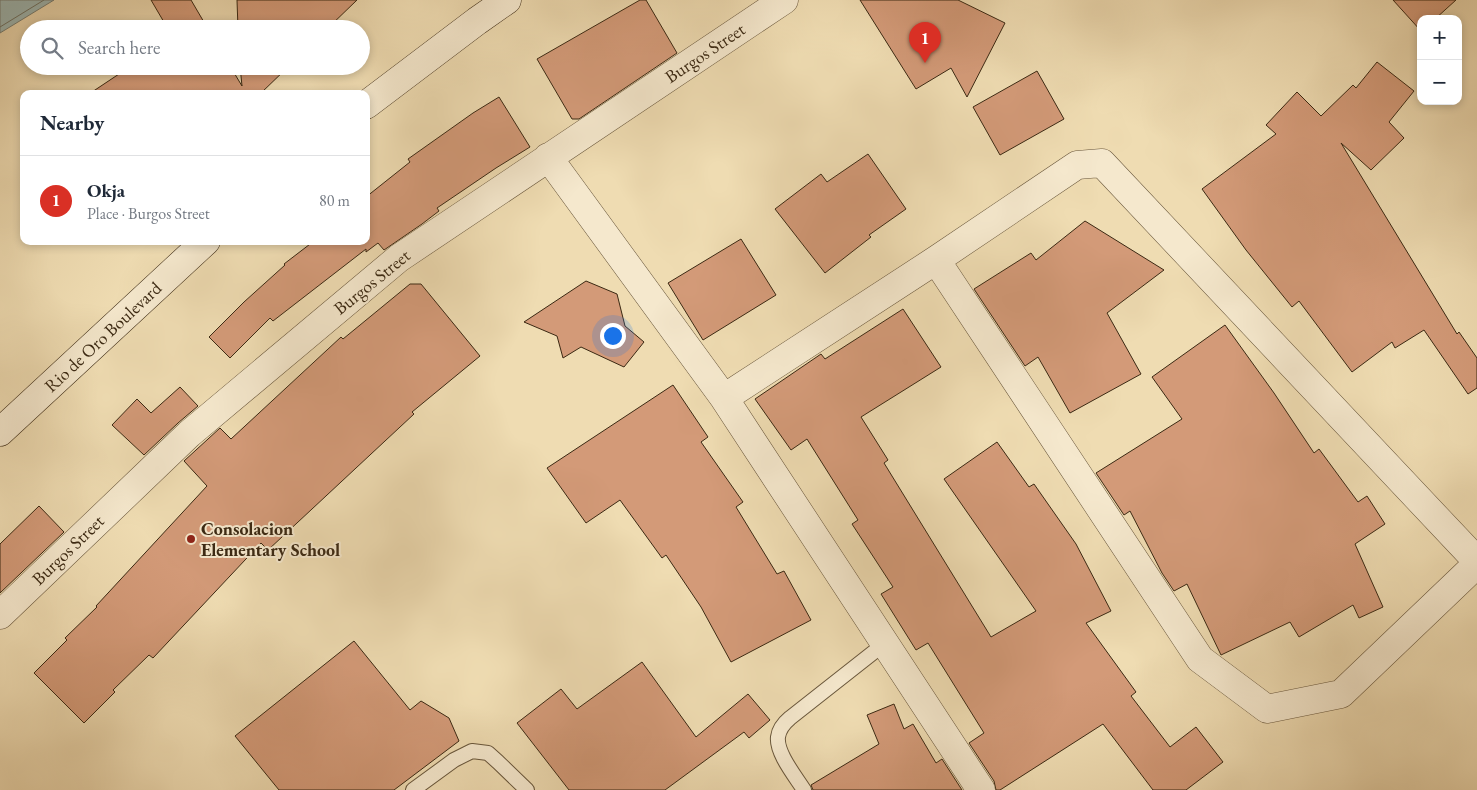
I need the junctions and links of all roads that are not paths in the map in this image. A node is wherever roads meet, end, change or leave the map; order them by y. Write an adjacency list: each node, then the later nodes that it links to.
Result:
1 (507, 0): 3 (street)
2 (784, 0): 4 (street, Burgos Street)
3 (370, 102)
4 (548, 156): 7 (street); 10 (street, Burgos Street)
5 (202, 245): 8 (street, Rio de Oro Boulevard)
6 (936, 260): 7 (street); 9 (street); 9 (street)
7 (724, 398): 11 (street)
8 (0, 432)
9 (1477, 563)
10 (0, 615)
11 (884, 644): 14 (lane); 15 (street)
12 (413, 790): 13 (lane)
13 (527, 790)
14 (804, 790)
15 (981, 790)

